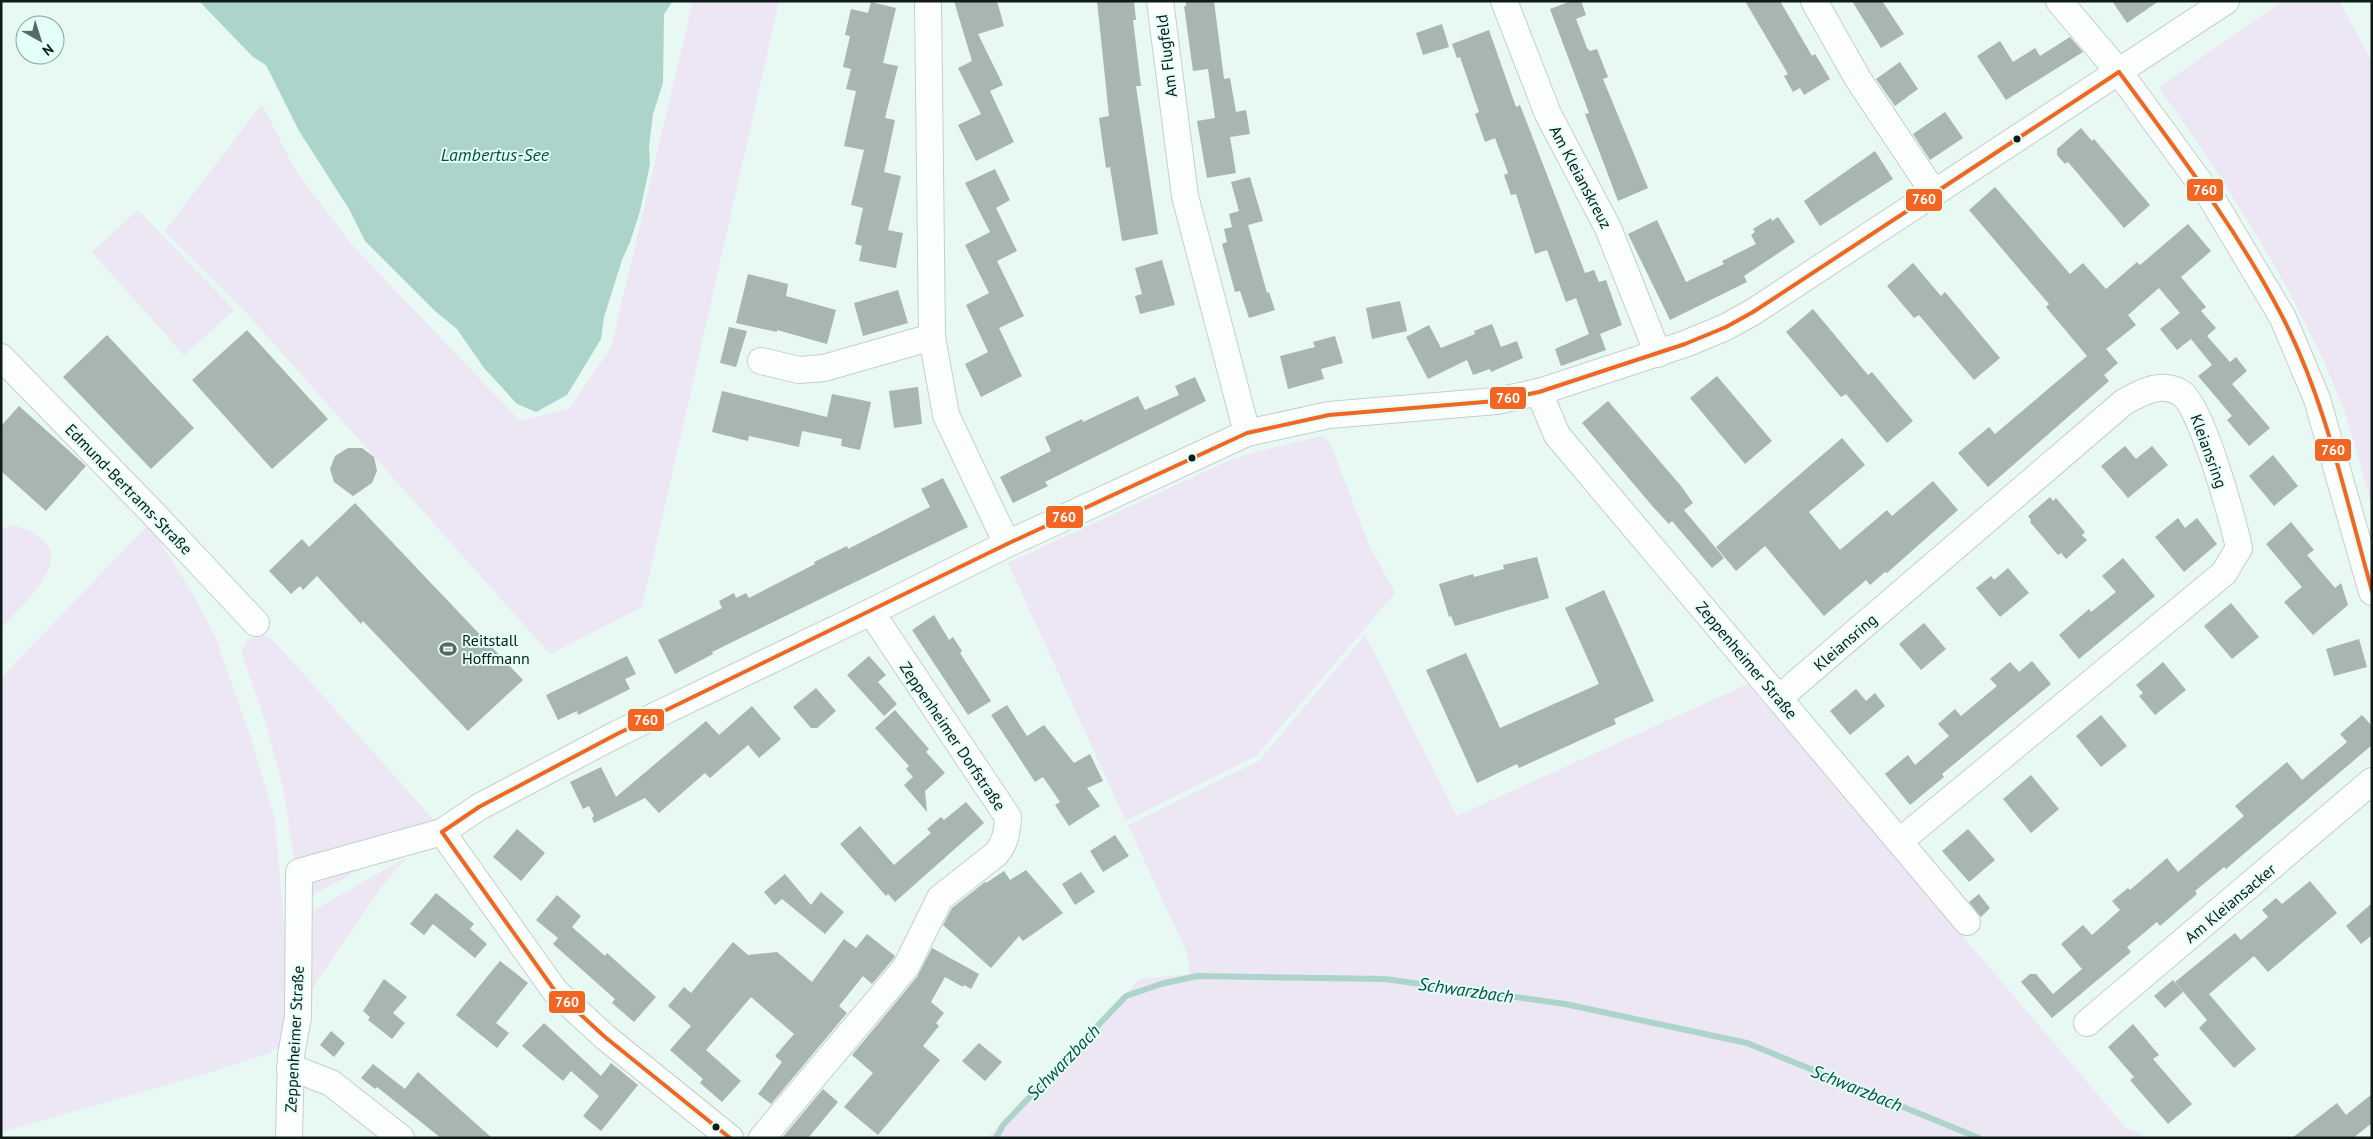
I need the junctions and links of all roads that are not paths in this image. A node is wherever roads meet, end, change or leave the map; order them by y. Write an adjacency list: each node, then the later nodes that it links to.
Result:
1 (928, 1): 9 (street)
2 (1160, 1): 14 (street, Am Flugfeld)
3 (1504, 1): 10 (street, Am Kleianskreuz)
4 (1814, 1): 8 (street)
5 (2060, 1): 7 (street)
6 (2226, 1): 7 (street, Zeppenheimer Straße)
7 (2119, 72): 8 (street, Zeppenheimer Straße); 16 (street)
8 (1934, 192): 10 (street, Zeppenheimer Straße)
9 (932, 337): 12 (street); 15 (street)
10 (1658, 354): 13 (street, Zeppenheimer Straße)
11 (1, 356): 18 (street, Edmund-Bertrams-Straße)
12 (761, 361)
13 (1539, 392): 14 (street, Zeppenheimer Straße); 19 (street, Zeppenheimer Straße)
14 (1247, 433): 15 (street, Zeppenheimer Straße)
15 (1007, 544): 17 (street, Zeppenheimer Straße)
16 (2372, 592)
17 (871, 612): 21 (street, Zeppenheimer Straße); 29 (street, Zeppenheimer Dorfstraße)
18 (256, 623)
19 (1779, 698): 22 (street, Zeppenheimer Straße); 22 (street, Kleiansring)
20 (2372, 781): 24 (street, Am Kleiansacker)
21 (442, 832): 25 (street, Zeppenheimer Straße); 28 (street)
22 (1900, 842): 23 (street, Zeppenheimer Straße)
23 (1967, 922)
24 (2087, 1023)
25 (290, 1067): 26 (street, Zeppenheimer Straße); 27 (street)
26 (289, 1138)
27 (401, 1138)
28 (730, 1138)
29 (762, 1138)

